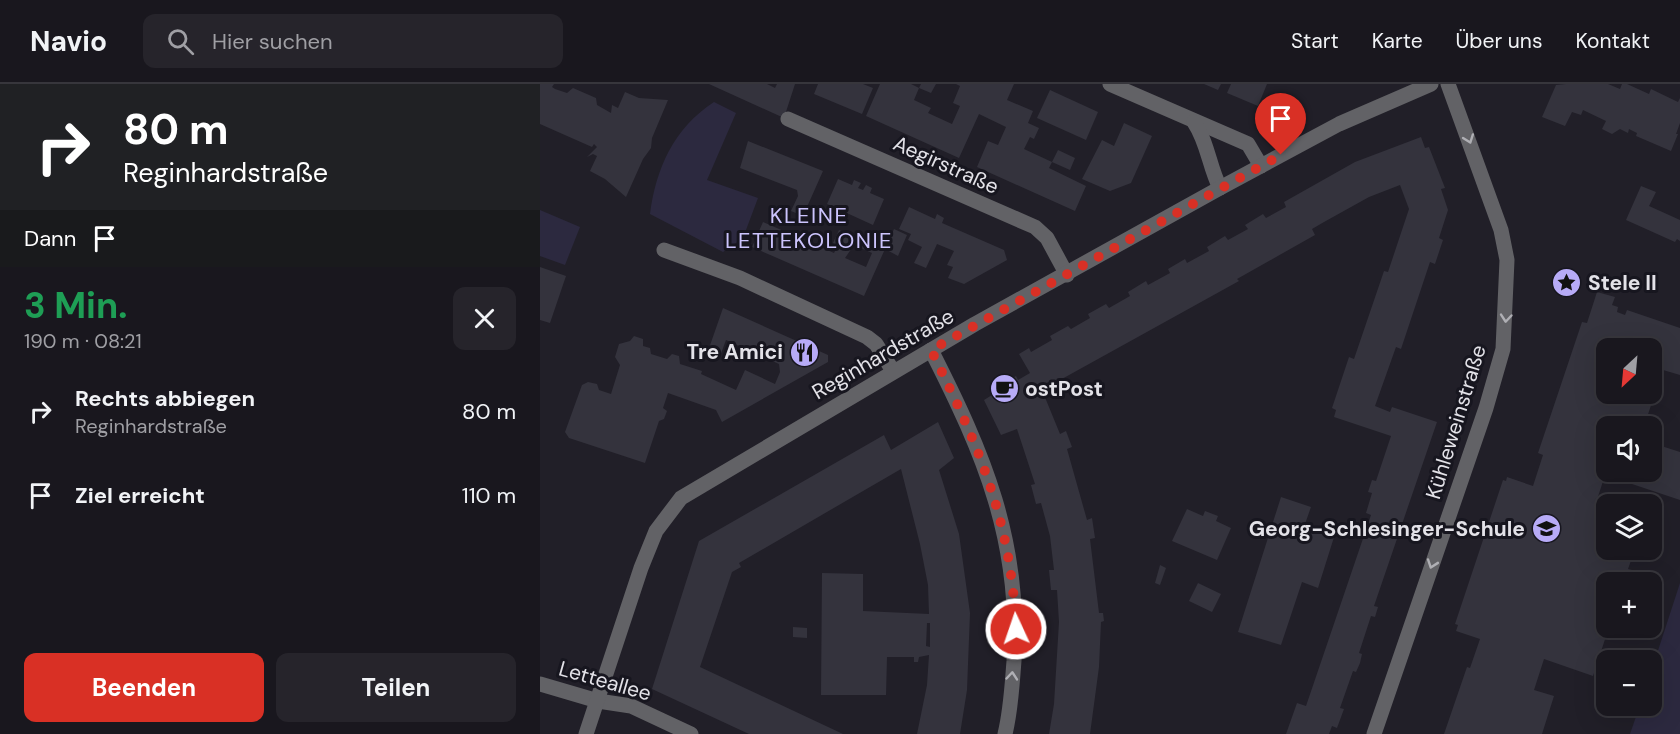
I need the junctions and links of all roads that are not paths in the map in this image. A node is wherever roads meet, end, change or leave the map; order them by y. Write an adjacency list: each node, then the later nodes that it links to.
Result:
1 (1110, 84): 5 (street)
2 (1431, 84): 6 (street, Reginhardstraße)
3 (1448, 84): 17 (street, Kühleweinstraße, one-way to 17)
4 (788, 119): 9 (street, Aegirstraße)
5 (1194, 122): 6 (street); 7 (street)
6 (1261, 166): 7 (street, Reginhardstraße)
7 (1220, 188): 9 (street, Reginhardstraße)
8 (664, 250): 11 (street)
9 (1067, 275): 10 (street, Reginhardstraße)
10 (931, 350): 11 (street, Reginhardstraße); 16 (street, one-way to 10)
11 (893, 371): 13 (street, Reginhardstraße)
12 (540, 684): 13 (street, Letteallee)
13 (598, 701): 14 (street, Reginhardstraße); 15 (street, Letteallee)
14 (586, 734)
15 (691, 734)
16 (1005, 734)
17 (1374, 734)

